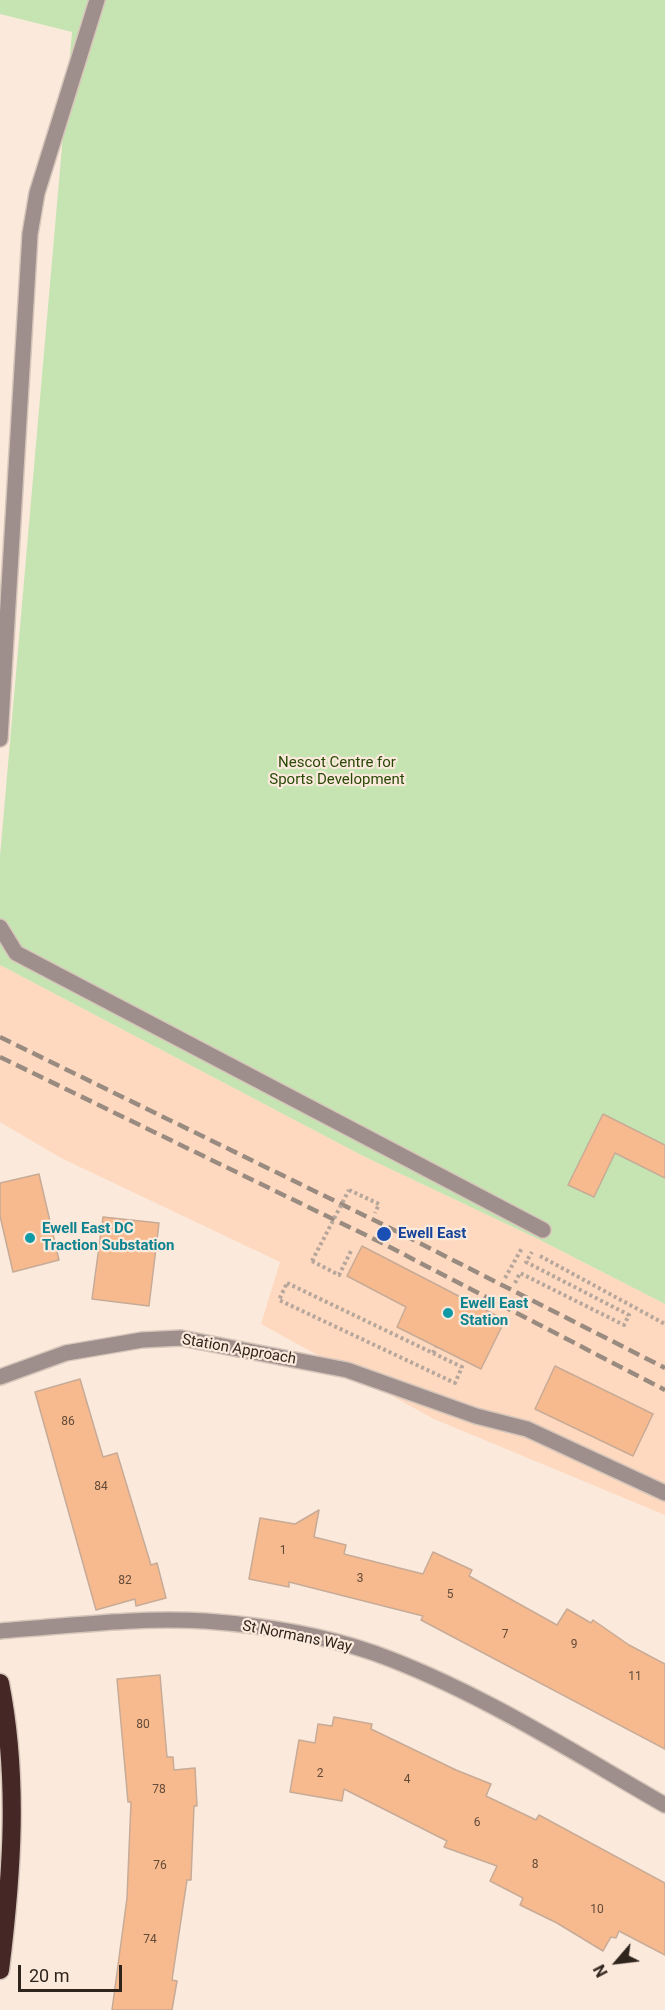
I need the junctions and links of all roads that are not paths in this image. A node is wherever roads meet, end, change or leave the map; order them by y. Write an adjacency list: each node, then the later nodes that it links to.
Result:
1 (97, 0): 2 (street)
2 (0, 739)
3 (0, 927): 4 (street)
4 (543, 1230)
5 (0, 1377): 6 (street, Station Approach)
6 (665, 1493)
7 (0, 1631): 9 (street, St Normans Way)
8 (0, 1683): 10 (highway)
9 (665, 1805)
10 (5, 1882): 11 (highway)
11 (3, 1916): 12 (highway)
12 (0, 1970)

